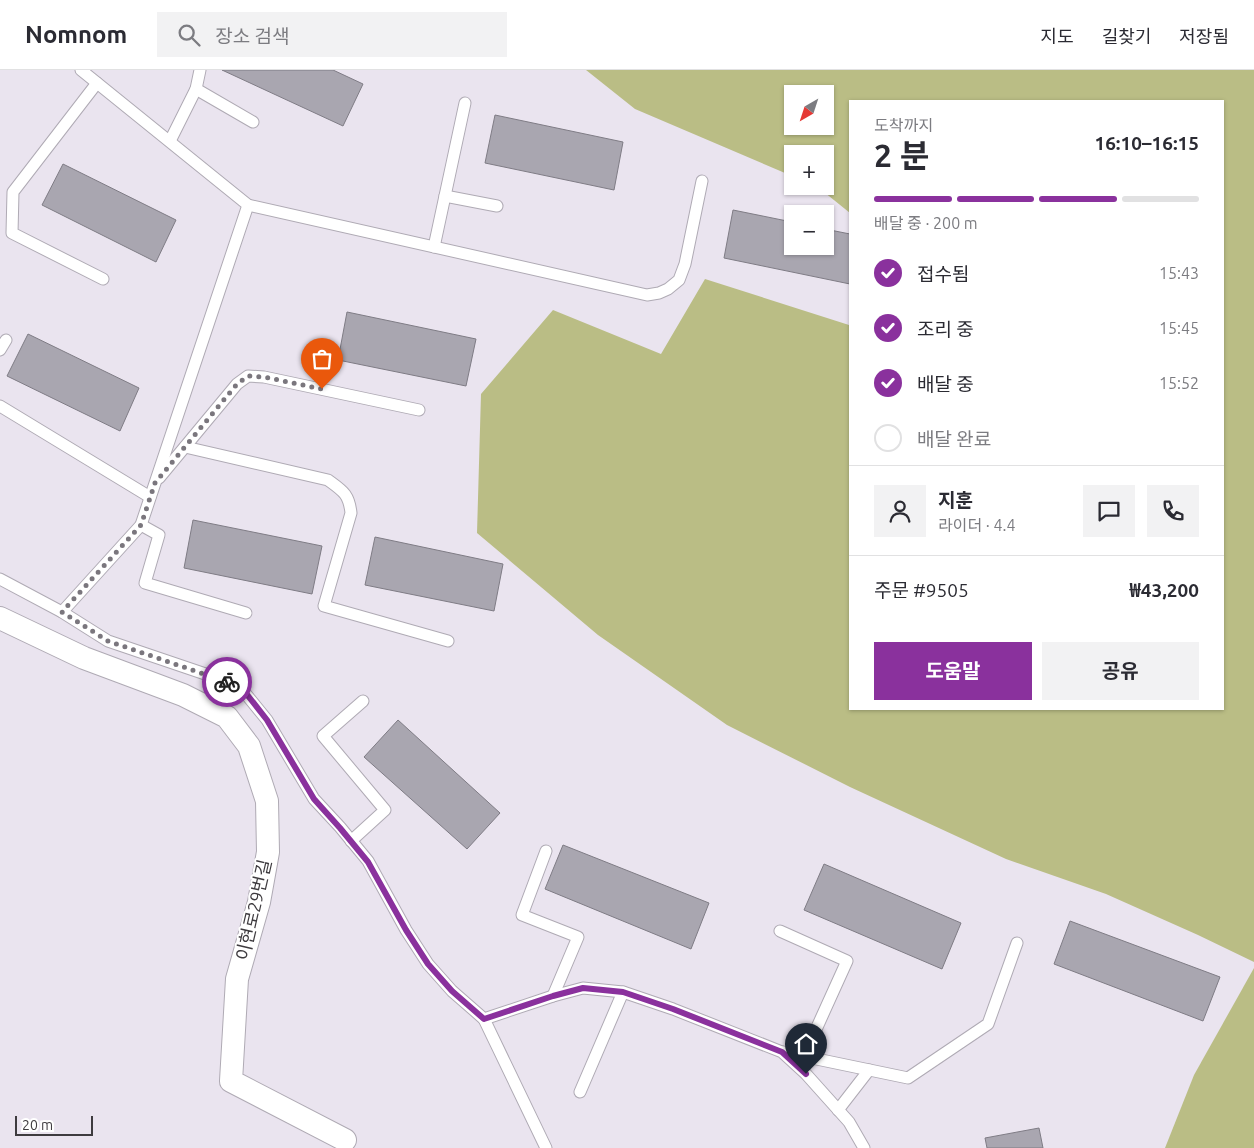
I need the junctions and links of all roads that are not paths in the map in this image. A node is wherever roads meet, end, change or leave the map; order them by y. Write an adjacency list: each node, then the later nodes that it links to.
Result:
1 (82, 70): 3 (lane)
2 (200, 70): 4 (lane)
3 (97, 82): 7 (lane); 13 (lane)
4 (196, 88): 6 (lane); 7 (lane)
5 (465, 104): 9 (lane)
6 (253, 122)
7 (170, 142): 10 (lane)
8 (702, 182): 12 (lane)
9 (445, 196): 11 (lane); 12 (lane)
10 (248, 205): 12 (lane); 17 (lane)
11 (496, 206)
12 (434, 247)
13 (104, 279)
14 (0, 406): 18 (lane)
15 (419, 410): 16 (lane)
16 (185, 447): 17 (lane); 24 (lane)
17 (155, 483): 18 (lane)
18 (150, 496): 19 (lane)
19 (141, 525): 21 (lane); 22 (lane)
20 (0, 579): 21 (lane)
21 (62, 612): 26 (lane)
22 (246, 613)
23 (0, 618): 38 (street, 이현로29번길)
24 (448, 642)
25 (363, 701): 26 (lane)
26 (351, 841): 32 (lane)
27 (546, 851): 31 (lane)
28 (780, 931): 34 (lane)
29 (1017, 943): 35 (lane)
30 (623, 992): 31 (lane); 33 (lane); 36 (lane)
31 (553, 996): 32 (lane)
32 (484, 1019): 39 (lane)
33 (782, 1052): 34 (lane); 37 (lane)
34 (804, 1056): 35 (lane)
35 (869, 1070): 37 (lane)
36 (580, 1092)
37 (838, 1110): 40 (lane)
38 (345, 1140)
39 (546, 1148)
40 (864, 1148)

